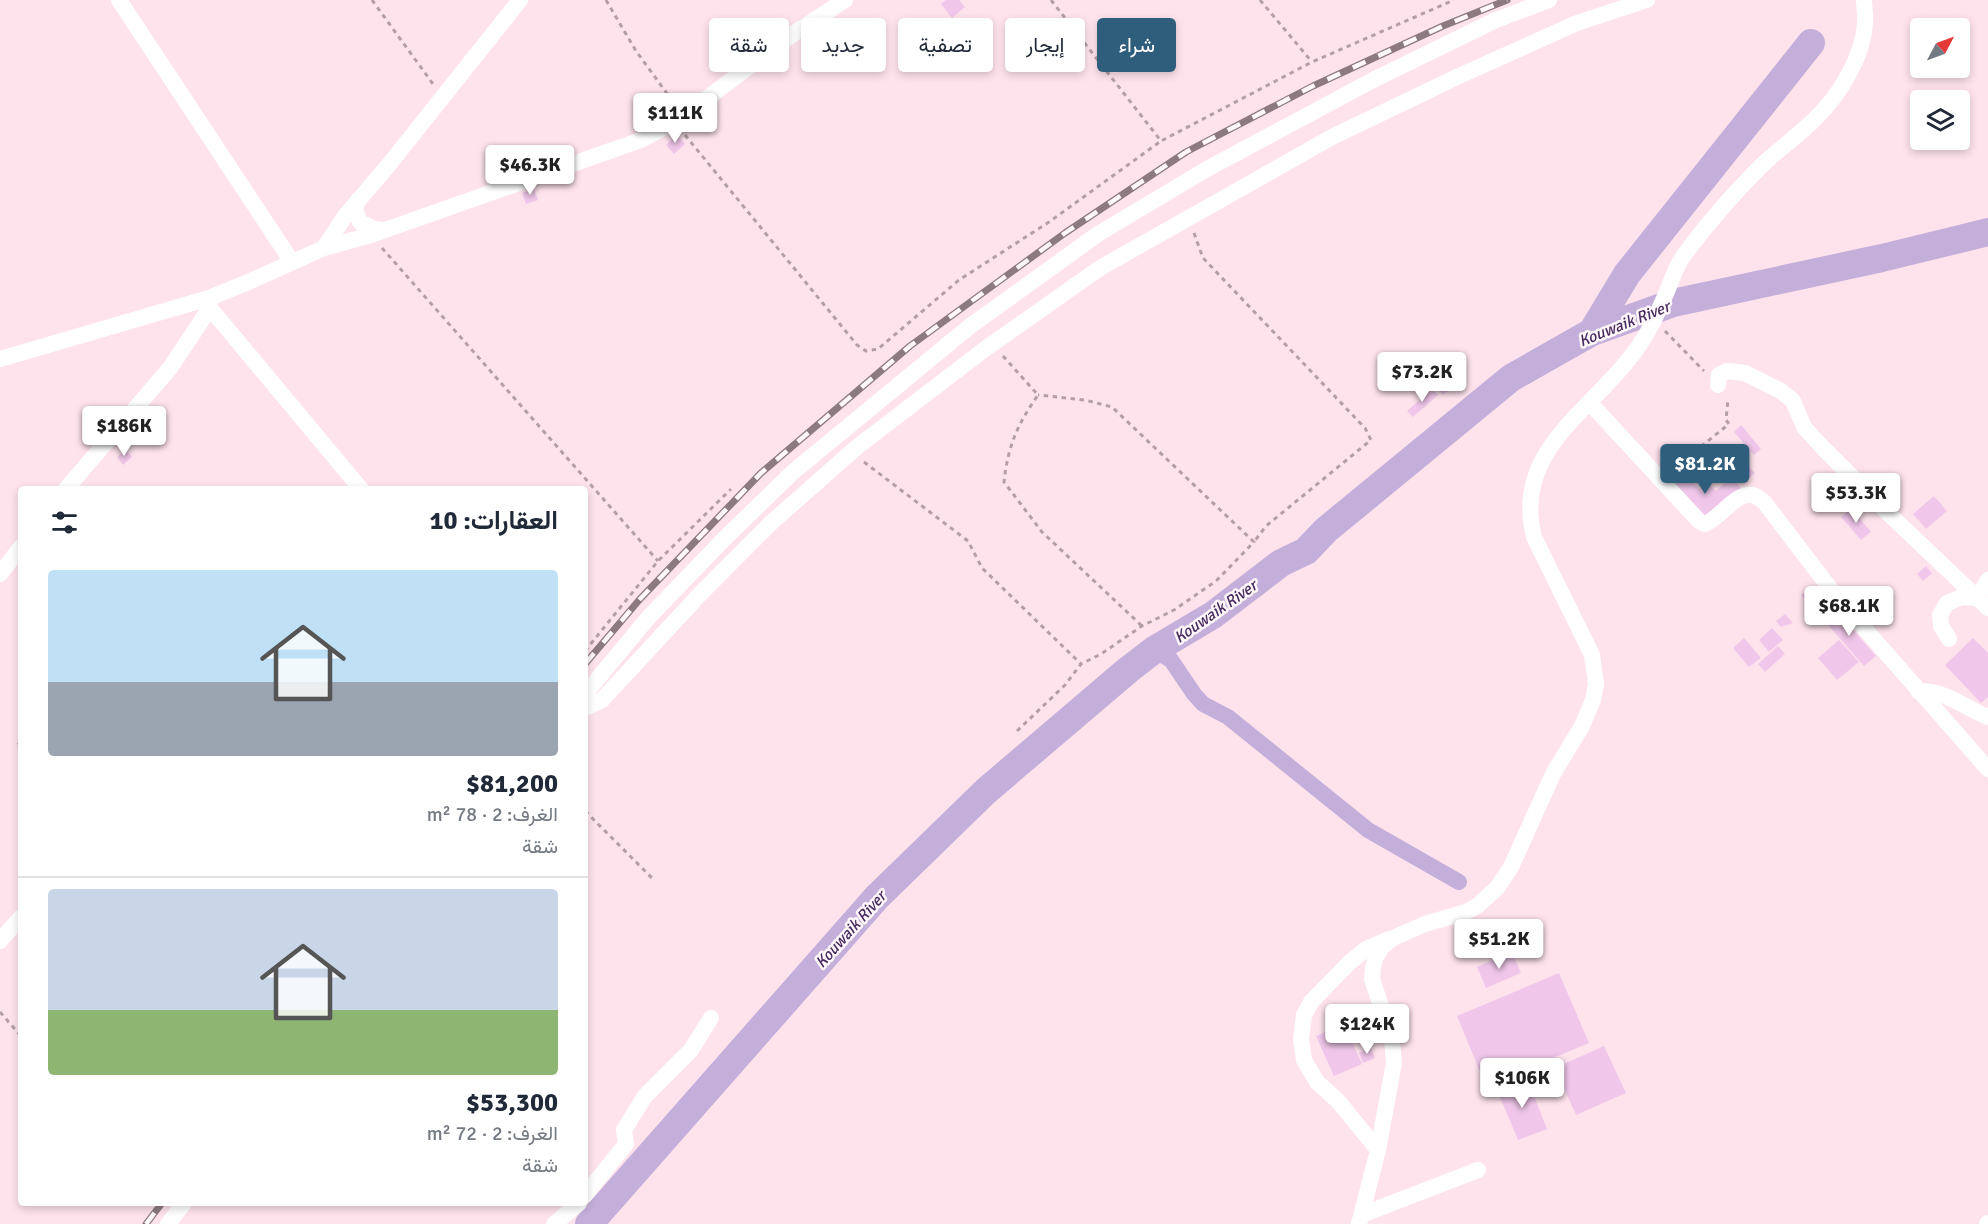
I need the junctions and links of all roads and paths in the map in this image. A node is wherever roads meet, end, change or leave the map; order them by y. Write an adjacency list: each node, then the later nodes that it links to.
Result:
1 (119, 0): 20 (street)
2 (372, 0): 13 (path)
3 (520, 0): 13 (street)
4 (606, 0): 14 (path)
5 (845, 0): 14 (street)
6 (1051, 0): 15 (path)
7 (1260, 0): 12 (path)
8 (1454, 0): 12 (path)
9 (1549, 0): 43 (street)
10 (1647, 0): 17 (street)
11 (1864, 0): 22 (street)
12 (1312, 62): 15 (path)
13 (442, 96): 16 (street)
14 (679, 118): 15 (path); 18 (street)
15 (1161, 141)
16 (358, 200): 18 (street); 19 (street)
17 (1188, 217): 23 (street); 33 (path)
18 (378, 233): 19 (street); 35 (path)
19 (324, 248): 20 (street)
20 (292, 262): 21 (street)
21 (210, 303): 24 (street); 30 (street); 31 (street)
22 (1654, 321): 25 (path); 27 (street)
23 (992, 344): 26 (path); 28 (street)
24 (0, 359)
25 (1718, 385): 29 (path); 38 (street)
26 (1038, 395): 33 (path); 39 (path)
27 (1590, 403): 29 (street); 54 (street)
28 (851, 452): 42 (path); 45 (street)
29 (1652, 470): 44 (street)
30 (69, 486)
31 (359, 486)
32 (731, 489): 35 (path)
33 (1254, 542): 39 (path)
34 (18, 551): 36 (street)
35 (658, 561): 41 (path)
36 (0, 574)
37 (1988, 580): 38 (street)
38 (1982, 603): 40 (street)
39 (1142, 626): 42 (path)
40 (1949, 639)
41 (588, 647)
42 (1081, 664): 49 (path)
43 (588, 690)
44 (1918, 691): 48 (street); 50 (street)
45 (602, 700): 46 (street); 47 (street)
46 (588, 707)
47 (588, 717)
48 (1988, 717)
49 (1017, 731)
50 (1988, 769)
51 (588, 814): 52 (path)
52 (655, 880)
53 (18, 920): 55 (street)
54 (1393, 938): 59 (street); 59 (street)
55 (0, 941)
56 (0, 1012): 58 (path)
57 (711, 1018): 61 (street)
58 (18, 1033)
59 (1378, 1150): 64 (street)
60 (1478, 1170): 64 (street)
61 (588, 1191)
62 (182, 1206): 65 (street)
63 (575, 1206): 66 (street)
64 (1361, 1219)
65 (168, 1224)
66 (554, 1224)

